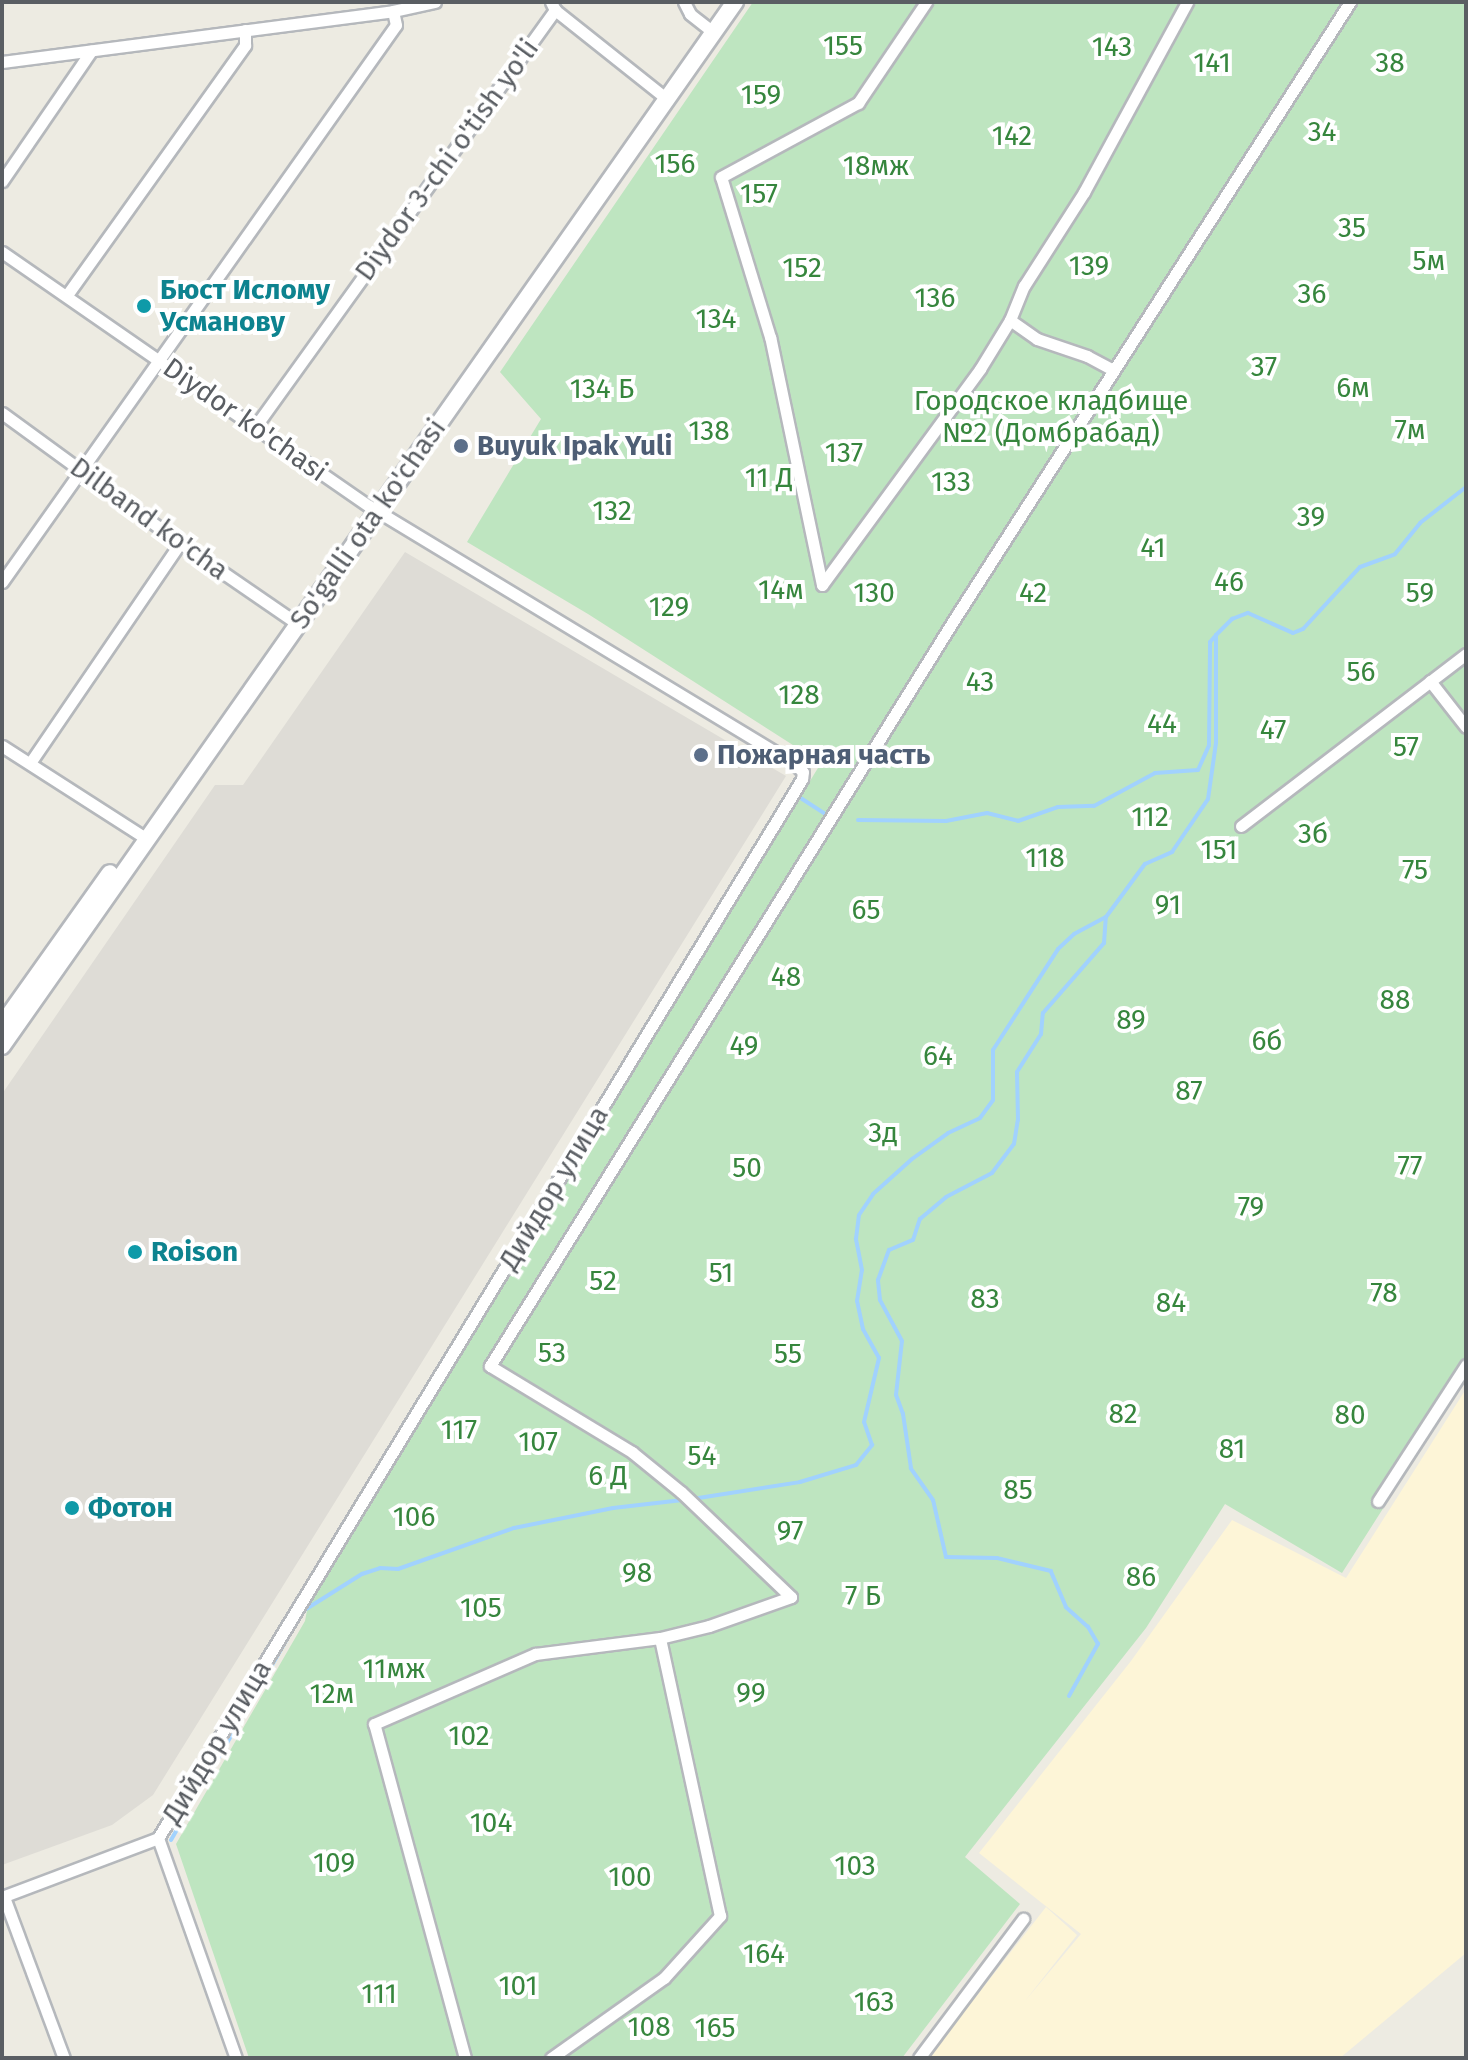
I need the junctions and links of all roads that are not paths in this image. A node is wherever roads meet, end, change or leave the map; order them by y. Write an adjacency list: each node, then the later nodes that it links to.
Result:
1 (435, 2): 9 (street)
2 (684, 2): 11 (street)
3 (725, 2): 11 (main road, So'galli ota ko'chasi)
4 (735, 2): 11 (main road, So'galli ota ko'chasi)
5 (926, 2): 18 (street)
6 (1187, 2): 18 (street)
7 (1350, 2): 20 (street)
8 (553, 6): 14 (street); 22 (street, Diydor 3-chi o'tish yo'li)
9 (393, 11): 10 (street); 19 (street)
10 (245, 30): 12 (street); 17 (street)
11 (710, 30): 14 (main road, So'galli ota ko'chasi)
12 (91, 51): 13 (street); 15 (street)
13 (2, 62)
14 (664, 96): 24 (main road, So'galli ota ko'chasi)
15 (2, 181)
16 (2, 252): 17 (street, Diydor ko'chasi)
17 (67, 295): 19 (street, Diydor ko'chasi)
18 (1010, 320): 20 (street)
19 (158, 360): 22 (street, Diydor ko'chasi); 23 (street)
20 (1113, 370): 39 (street)
21 (2, 413): 23 (street, Dilband ko'cha)
22 (255, 427): 24 (street, Diydor ko'chasi)
23 (81, 471): 25 (street, Dilband ko'cha); 26 (street)
24 (374, 508): 27 (main road, So'galli ota ko'chasi); 40 (street, Дийдор улица)
25 (180, 543): 27 (street, Dilband ko'cha); 32 (street)
26 (2, 582)
27 (294, 621): 34 (main road, So'galli ota ko'chasi)
28 (1466, 654): 29 (street)
29 (1430, 681): 30 (street); 33 (street)
30 (1466, 727)
31 (2, 746): 32 (street)
32 (30, 763): 34 (street)
33 (1241, 826)
34 (143, 836): 35 (main road, So'galli ota ko'chasi); 36 (main road, So'galli ota ko'chasi)
35 (2, 1025)
36 (2, 1046)
37 (1466, 1365): 38 (street)
38 (1378, 1501)
39 (660, 1638): 45 (street); 46 (street)
40 (158, 1838): 41 (street); 44 (street, Дийдор улица)
41 (3, 1897): 43 (street)
42 (1023, 1919): 47 (street)
43 (64, 2058)
44 (236, 2058)
45 (465, 2058)
46 (551, 2058)
47 (919, 2058)

